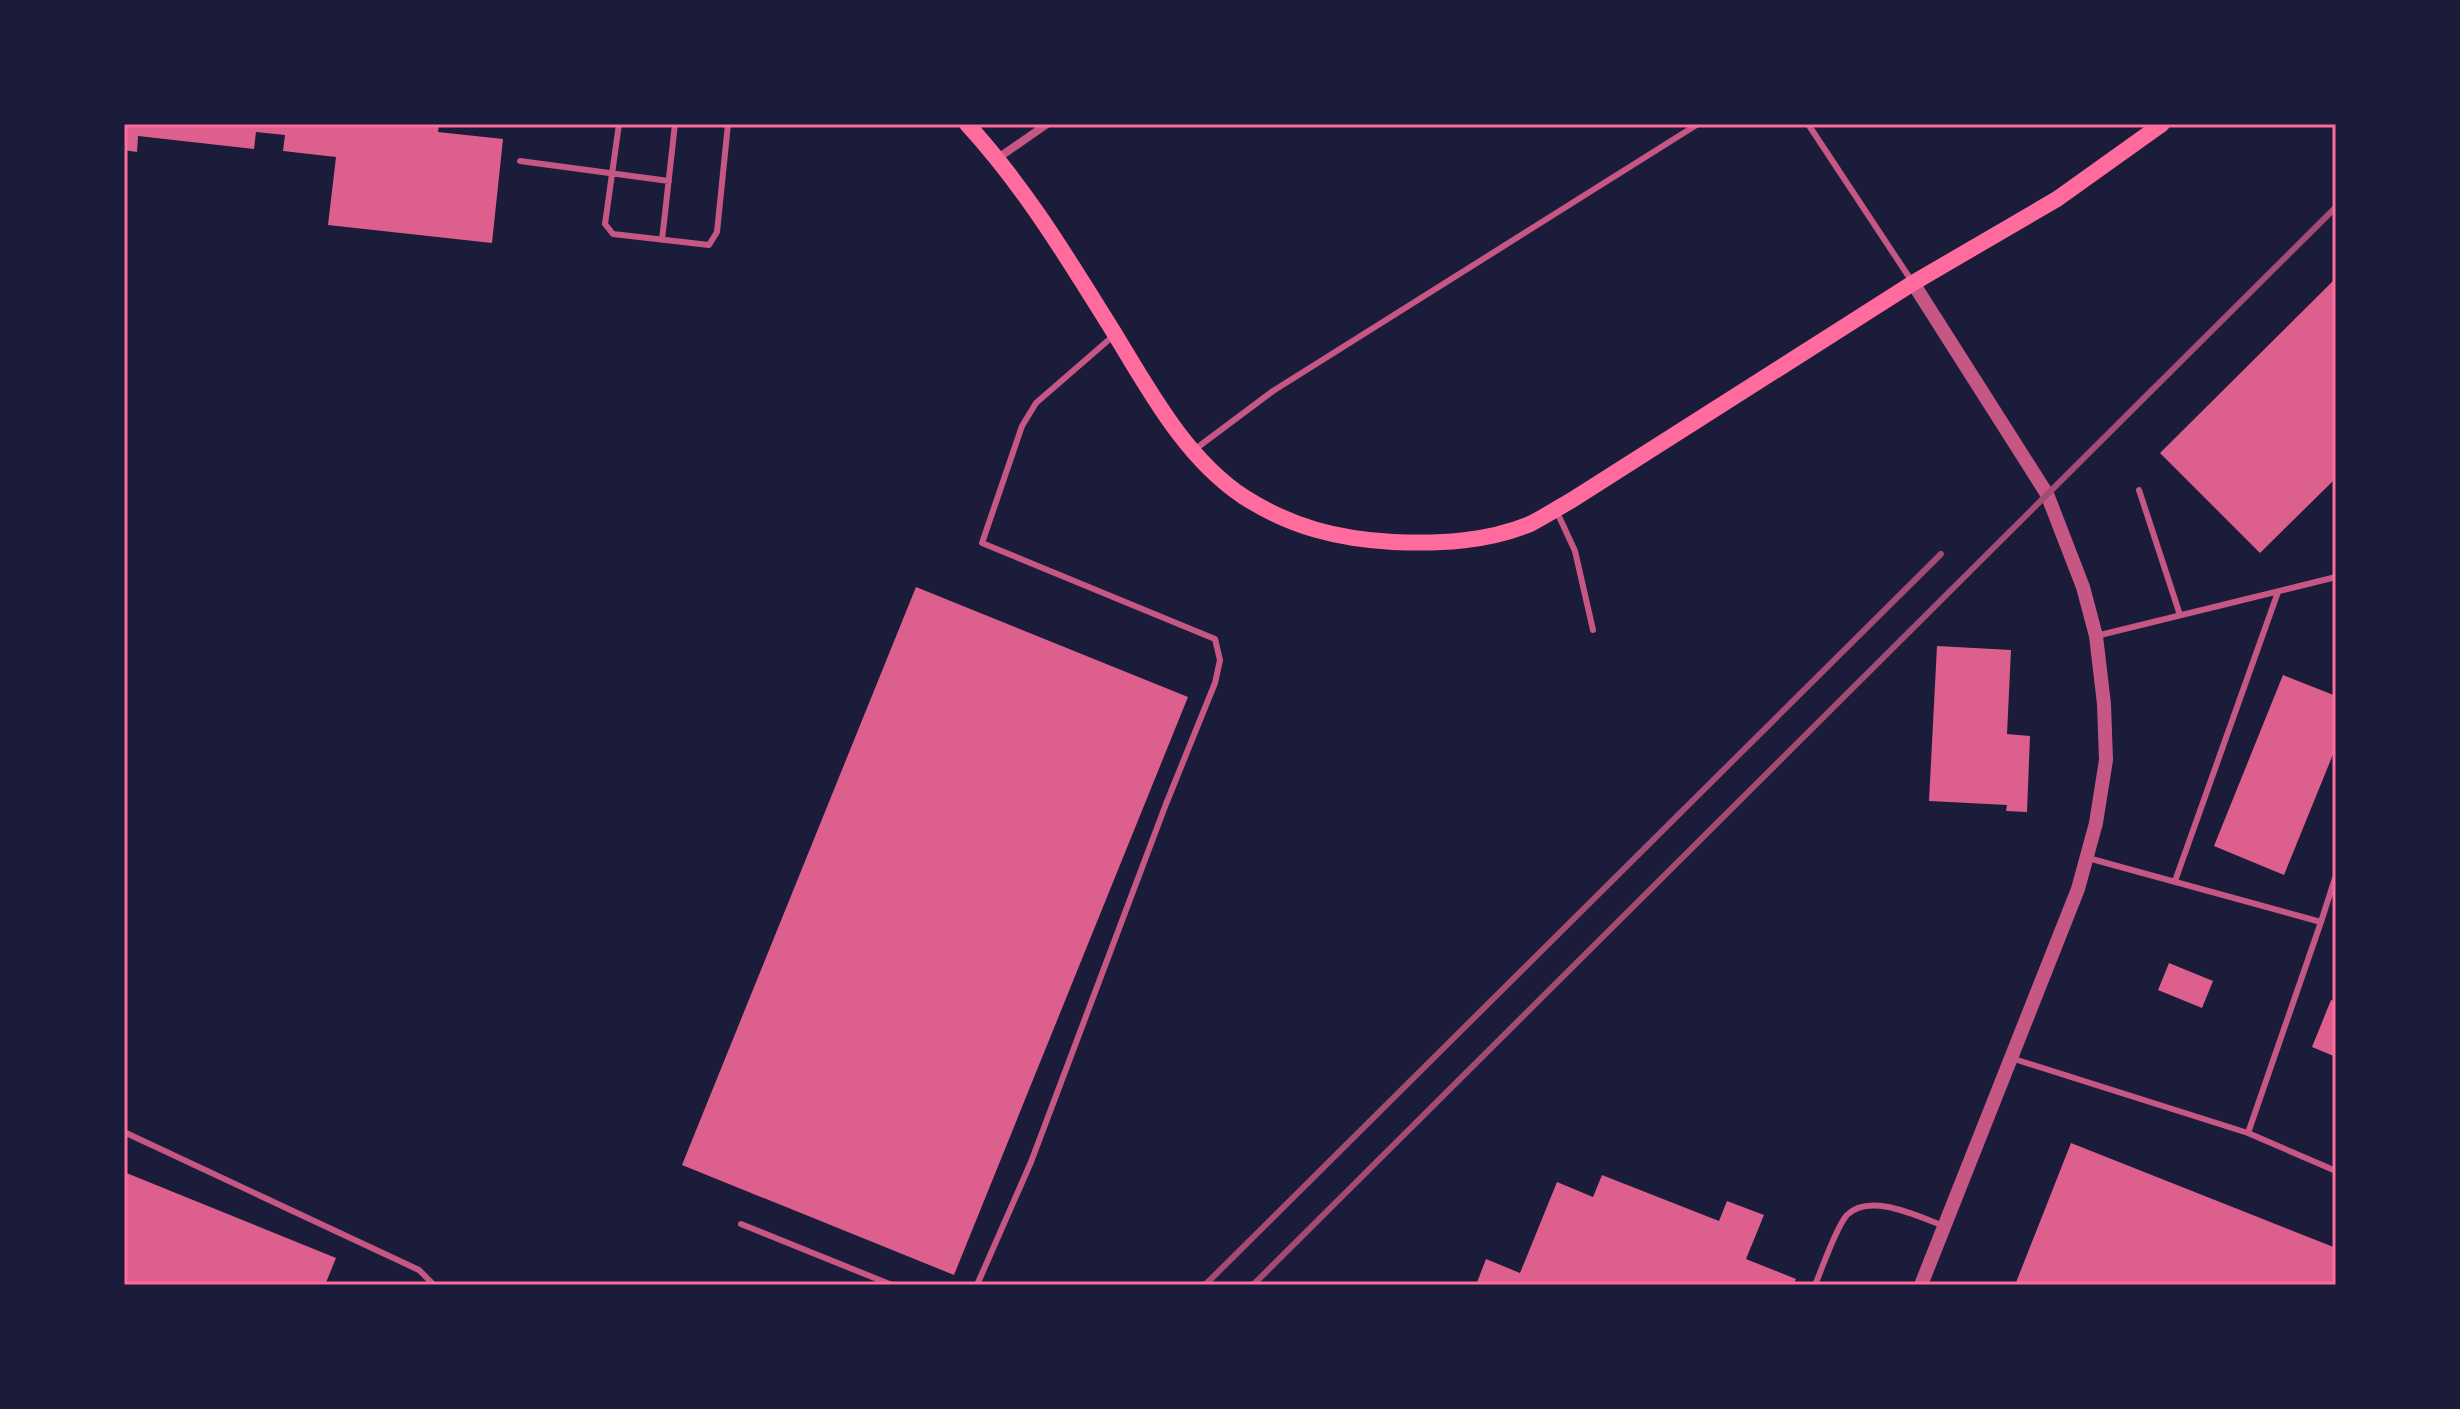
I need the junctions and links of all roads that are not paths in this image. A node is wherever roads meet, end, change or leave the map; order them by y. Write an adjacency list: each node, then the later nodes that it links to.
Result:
1 (619, 124): 11 (lane)
2 (675, 124): 12 (lane)
3 (728, 124): 13 (lane)
4 (967, 124): 9 (main road)
5 (1047, 124): 9 (street)
6 (1698, 124): 16 (lane)
7 (1808, 124): 14 (lane)
8 (2162, 124): 14 (main road)
9 (998, 158): 15 (main road)
10 (520, 161): 11 (lane)
11 (612, 174): 12 (lane); 13 (lane)
12 (669, 181): 13 (lane)
13 (662, 240)
14 (1913, 283): 18 (main road); 23 (street)
15 (1115, 334): 16 (main road); 36 (lane)
16 (1194, 450): 18 (main road)
17 (2139, 490): 21 (lane)
18 (1555, 509): 22 (lane)
19 (2336, 577): 20 (lane)
20 (2278, 592): 21 (lane); 26 (lane)
21 (2180, 615): 23 (lane)
22 (1593, 630)
23 (2096, 636): 24 (street)
24 (2088, 858): 26 (lane); 28 (street)
25 (2336, 875): 27 (lane)
26 (2175, 881): 27 (lane)
27 (2321, 922): 30 (lane)
28 (2011, 1058): 30 (lane); 33 (street)
29 (124, 1132): 34 (lane)
30 (2248, 1133): 31 (lane)
31 (2336, 1171)
32 (741, 1224): 35 (lane)
33 (1944, 1226): 37 (lane); 38 (street)
34 (434, 1285)
35 (892, 1285)
36 (977, 1285)
37 (1815, 1285)
38 (1921, 1285)

